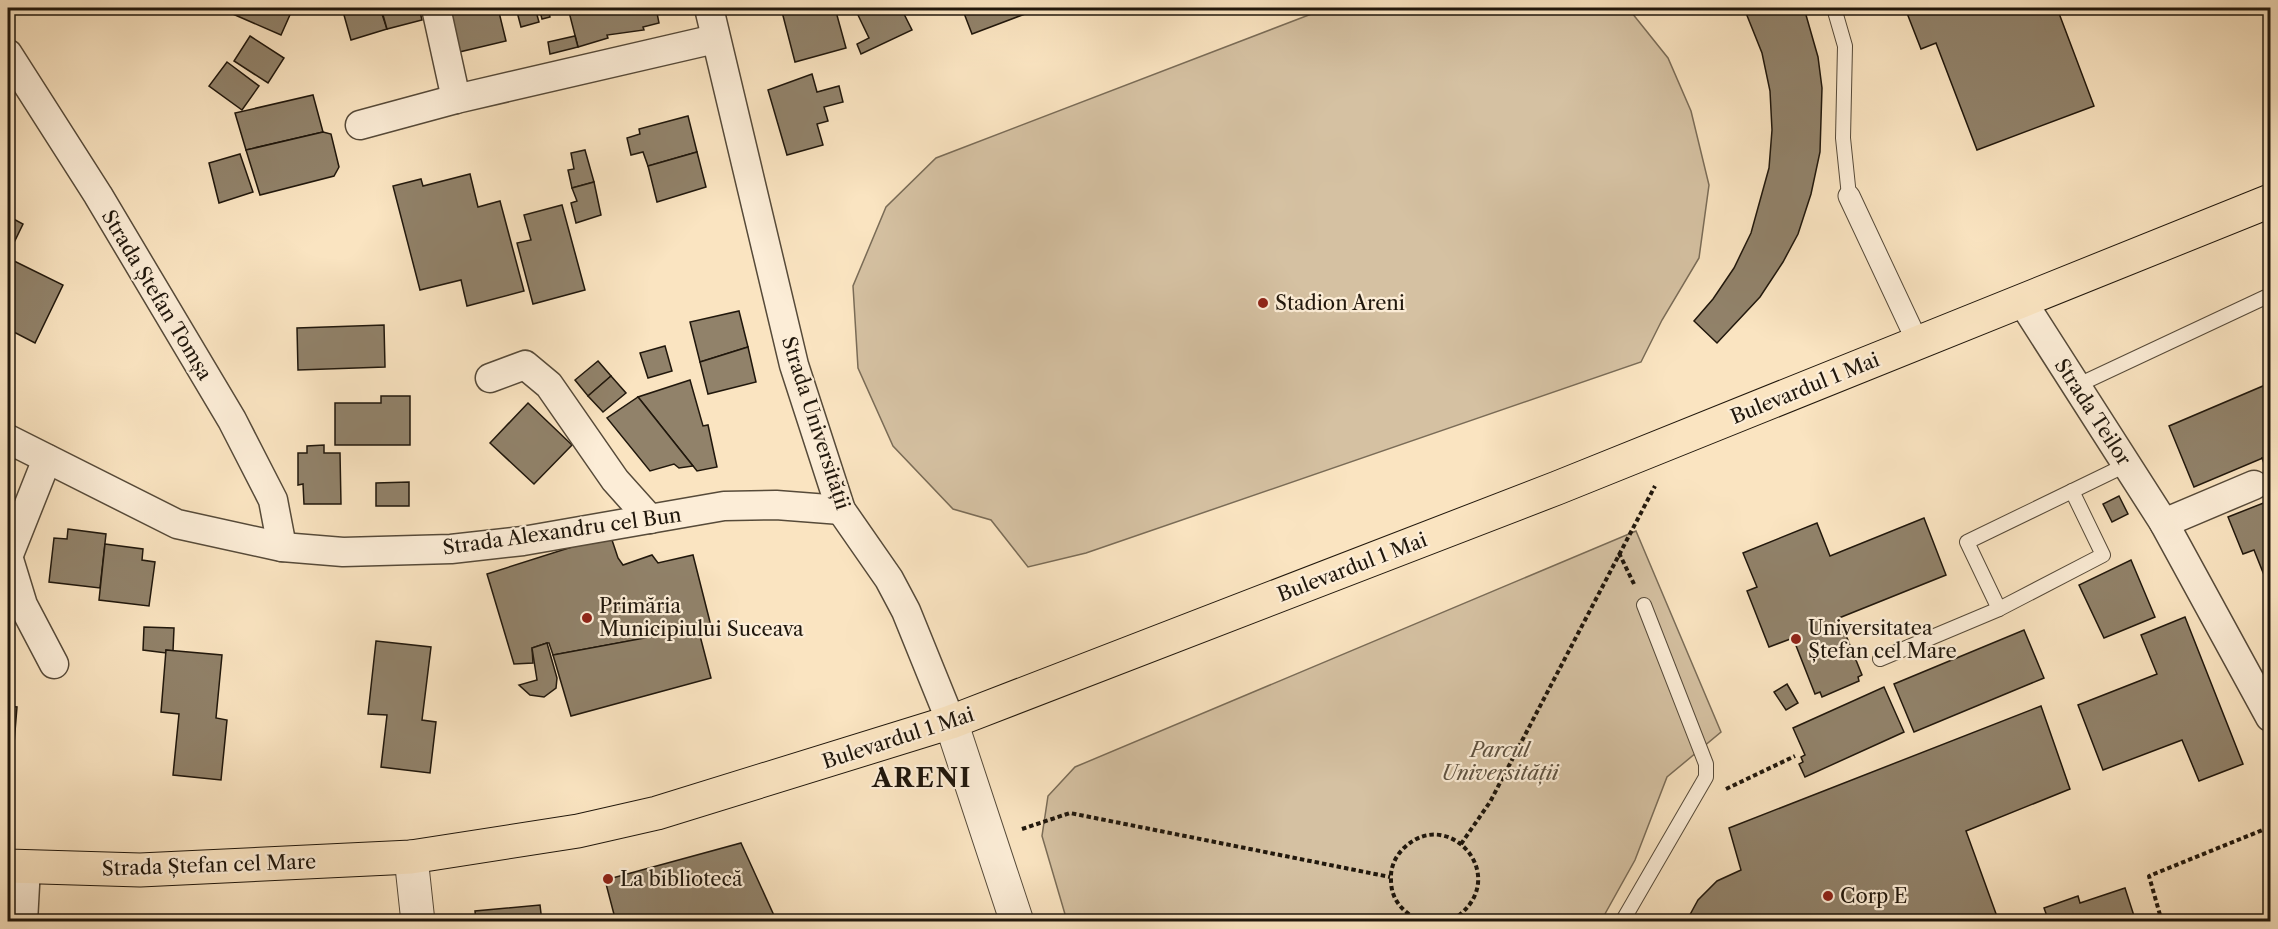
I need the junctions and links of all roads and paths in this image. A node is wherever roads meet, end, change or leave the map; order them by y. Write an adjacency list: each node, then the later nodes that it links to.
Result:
1 (436, 8): 6 (street)
2 (709, 8): 4 (street, Strada Universității)
3 (1833, 8): 8 (lane)
4 (715, 39): 6 (street); 21 (street, Strada Universității)
5 (8, 54): 24 (street, Strada Ștefan Tomșa)
6 (456, 99): 7 (street)
7 (360, 125)
8 (1849, 196): 12 (street)
9 (2271, 201): 11 (main road, Bulevardul 1 Mai)
10 (2271, 295): 14 (lane)
11 (2022, 301): 12 (main road, Bulevardul 1 Mai); 14 (street, Strada Teilor)
12 (1918, 343): 15 (main road, Bulevardul 1 Mai)
13 (490, 378): 22 (street)
14 (2076, 386): 18 (street, Strada Teilor)
15 (1682, 438): 25 (path); 32 (main road, Bulevardul 1 Mai)
16 (8, 439): 17 (street, Strada Alexandru cel Bun)
17 (47, 459): 24 (street, Strada Alexandru cel Bun); 26 (street)
18 (2128, 464): 20 (lane); 23 (street, Strada Teilor)
19 (2254, 485): 23 (street)
20 (2072, 491): 28 (lane); 28 (lane)
21 (841, 510): 22 (street, Strada Alexandru cel Bun); 32 (street, Strada Universității)
22 (650, 519): 24 (street, Strada Alexandru cel Bun)
23 (2164, 523): 31 (street, Strada Teilor)
24 (282, 547)
25 (1619, 552): 27 (path); 35 (path)
26 (8, 557): 30 (street)
27 (1644, 605): 46 (lane)
28 (1999, 609): 29 (lane)
29 (1881, 659)
30 (54, 664)
31 (2271, 717)
32 (951, 722): 34 (street, Strada Universității); 36 (main road, Bulevardul 1 Mai)
33 (2271, 827): 47 (path)
34 (991, 839): 38 (path); 42 (street, Strada Universității)
35 (1461, 844): 38 (path); 39 (path)
36 (411, 857): 37 (main road, Strada Ștefan cel Mare); 41 (street)
37 (17, 866): 40 (street)
38 (1390, 878): 43 (path)
39 (1461, 915): 44 (path); 45 (path)
40 (23, 921)
41 (418, 921)
42 (1017, 921)
43 (1422, 921)
44 (1449, 921)
45 (1469, 921)
46 (1622, 921)
47 (2162, 921)

